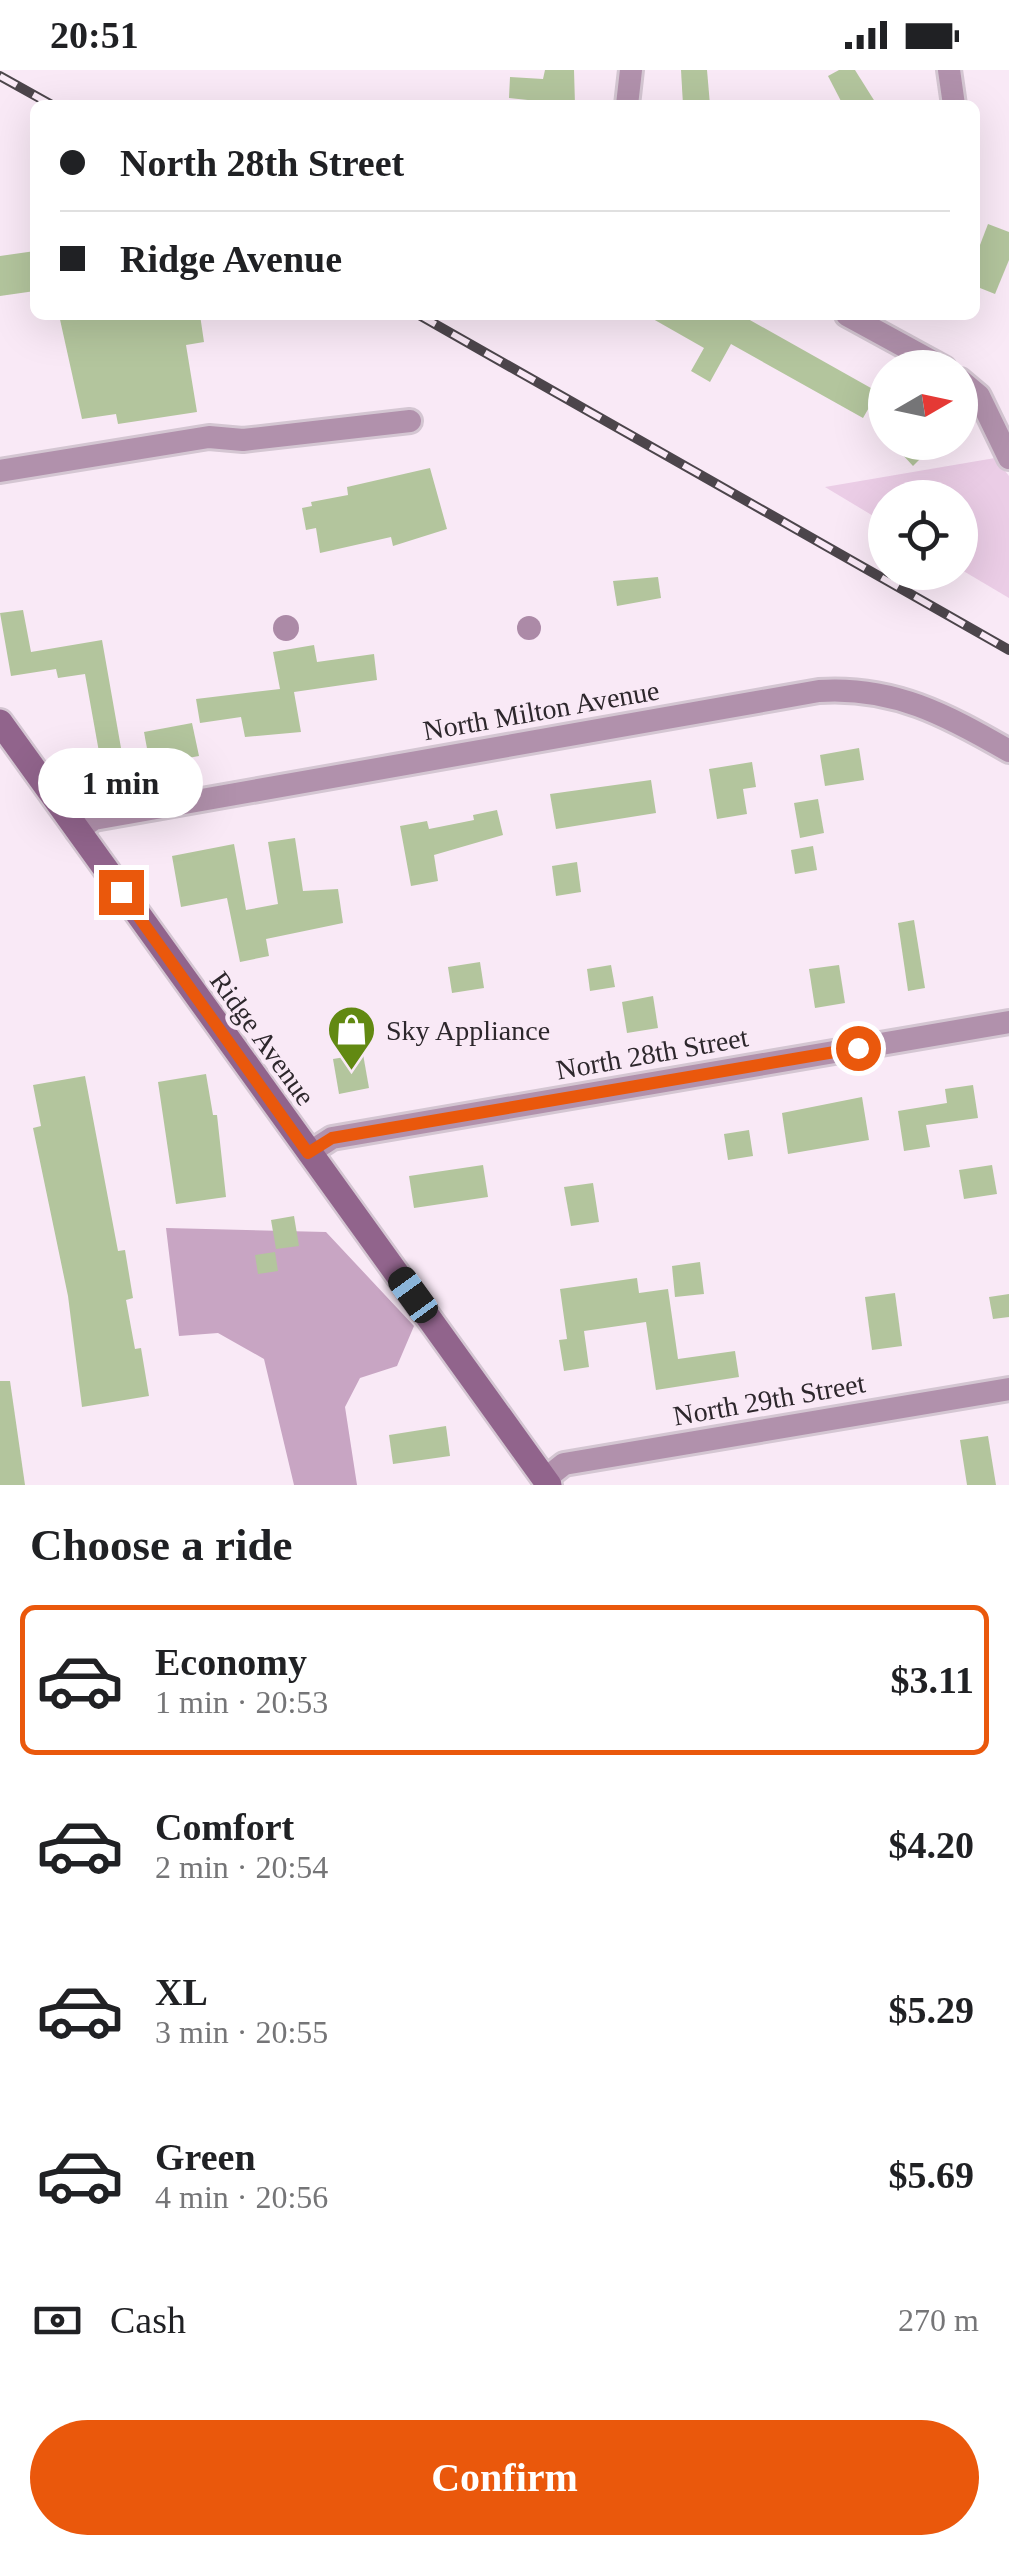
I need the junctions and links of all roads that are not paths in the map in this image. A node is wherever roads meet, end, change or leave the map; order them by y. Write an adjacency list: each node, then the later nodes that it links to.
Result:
1 (631, 70): 3 (street)
2 (949, 70): 4 (street)
3 (628, 100)
4 (953, 100)
5 (886, 325): 6 (street)
6 (920, 350)
7 (978, 395): 9 (street)
8 (410, 422): 10 (street)
9 (1009, 458)
10 (0, 471)
11 (0, 722): 13 (street, Ridge Avenue)
12 (1009, 750): 13 (street, North Milton Avenue)
13 (77, 831): 15 (street, Ridge Avenue)
14 (1009, 1022): 15 (street, North 28th Street)
15 (308, 1153): 17 (street, Ridge Avenue)
16 (1009, 1388): 17 (street, North 29th Street)
17 (547, 1482)

